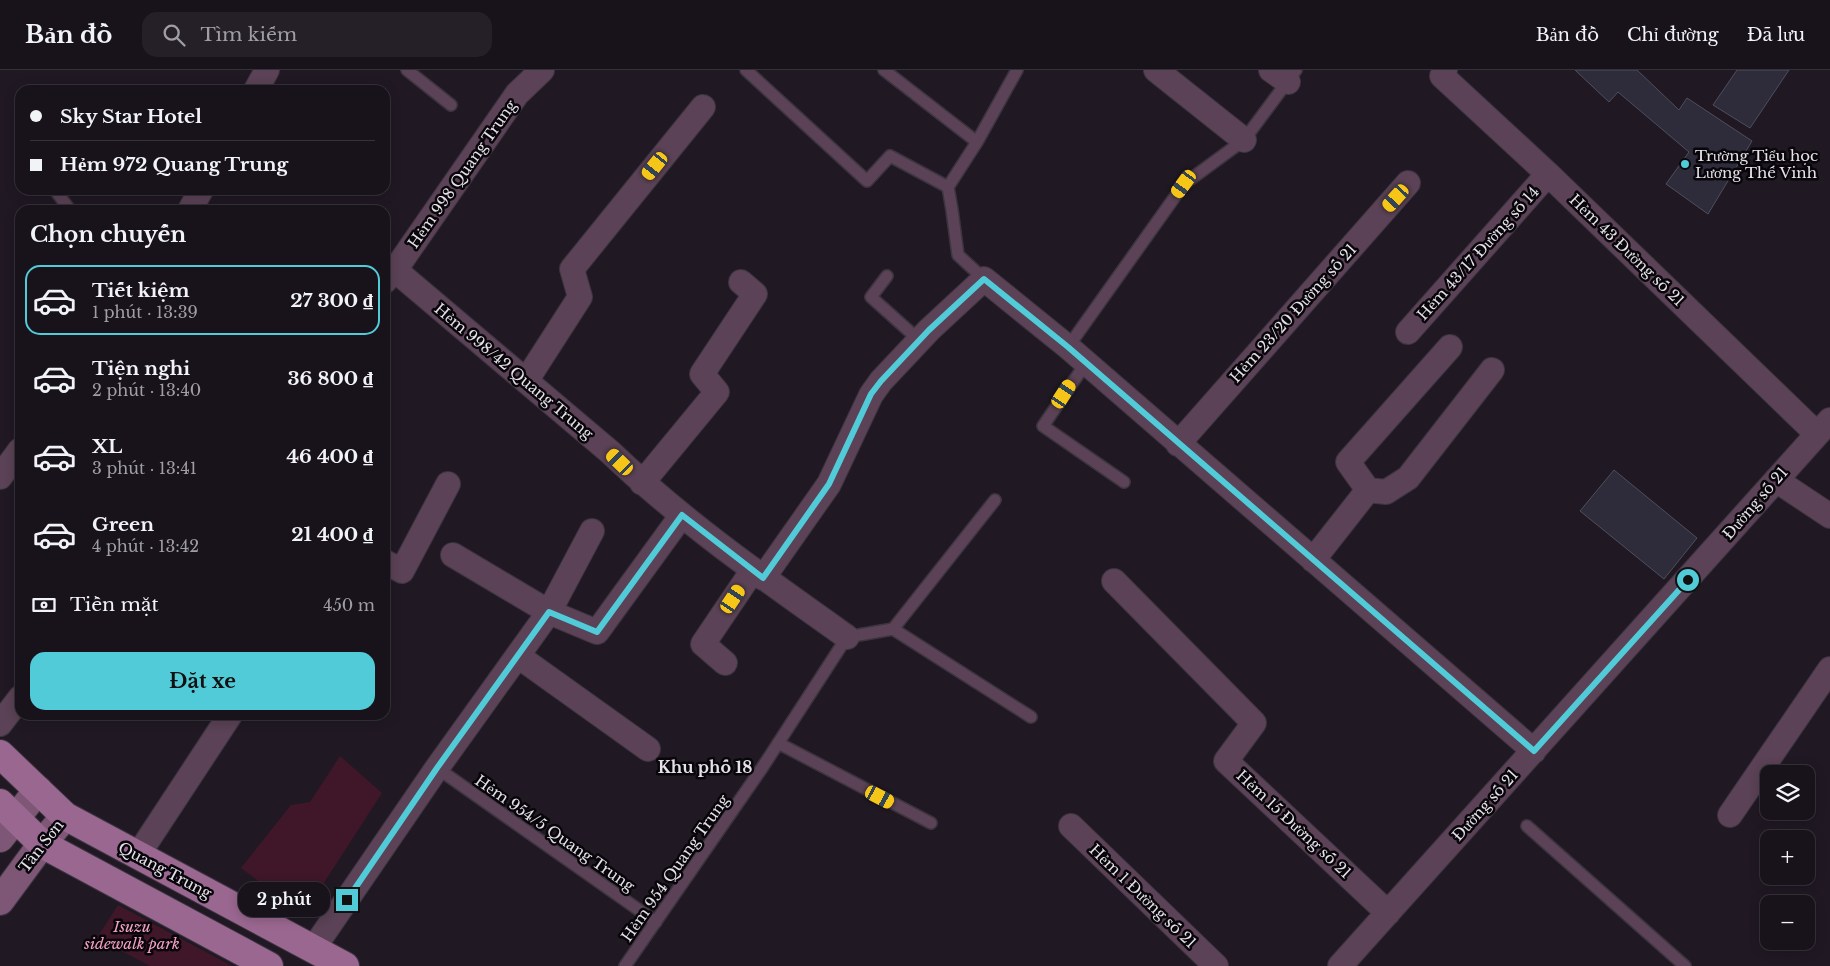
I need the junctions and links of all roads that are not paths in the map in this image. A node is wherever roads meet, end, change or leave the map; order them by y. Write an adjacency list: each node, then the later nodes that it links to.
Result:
1 (267, 70): 10 (street)
2 (407, 70): 11 (lane)
3 (542, 70): 20 (street, Hẻm 998 Quang Trung)
4 (746, 70): 17 (lane)
5 (884, 70): 14 (lane)
6 (1017, 70): 14 (lane)
7 (1156, 70): 13 (street)
8 (1440, 72): 15 (street, Hẻm 43 Đường số 21)
9 (1285, 74): 13 (lane)
10 (259, 85)
11 (451, 105)
12 (703, 107): 30 (street)
13 (1244, 140): 26 (lane)
14 (978, 142): 17 (lane)
15 (1548, 174): 24 (street, Hẻm 43/17 Đường số 14); 31 (street, Hẻm 43 Đường số 21)
16 (1408, 183): 32 (street, Hẻm 23/20 Đường số 21)
17 (948, 187): 22 (lane)
18 (58, 195): 19 (lane)
19 (66, 205)
20 (390, 276): 30 (street, Hẻm 998/42 Quang Trung)
21 (887, 276): 25 (lane)
22 (984, 279): 25 (street); 26 (street)
23 (741, 282): 37 (street)
24 (1408, 332)
25 (919, 340): 47 (street)
26 (1068, 347): 28 (street)
27 (1450, 347): 39 (street)
28 (1086, 363): 32 (street); 36 (lane)
29 (1492, 370): 39 (street)
30 (526, 381): 37 (street, Hẻm 998/42 Quang Trung)
31 (1824, 427): 35 (street, Đường số 21)
32 (1178, 444): 45 (street)
33 (15, 457): 34 (street)
34 (0, 477)
35 (1776, 480): 42 (street); 61 (street, Đường số 21)
36 (1124, 482)
37 (642, 483): 41 (street, Hẻm 998/42 Quang Trung)
38 (448, 484): 46 (street)
39 (1368, 490): 45 (street)
40 (995, 500): 50 (lane)
41 (682, 515): 47 (street, Hẻm 998/42 Quang Trung); 49 (street)
42 (1830, 516)
43 (592, 530): 49 (street)
44 (453, 555): 49 (street)
45 (1312, 560): 61 (street)
46 (390, 565)
47 (758, 574): 51 (street, Hẻm 998/42 Quang Trung); 53 (street)
48 (1114, 580): 74 (street, Hẻm 15 Đường số 21)
49 (549, 612): 52 (street)
50 (893, 629): 51 (lane); 56 (lane)
51 (847, 637): 59 (lane, Hẻm 954 Quang Trung)
52 (518, 656): 60 (street); 63 (street)
53 (725, 663)
54 (1830, 669): 65 (street)
55 (15, 704): 58 (street)
56 (1032, 717)
57 (227, 720): 72 (street)
58 (0, 724)
59 (778, 743): 68 (lane); 75 (lane, Hẻm 954 Quang Trung)
60 (648, 749)
61 (1534, 751): 74 (street, Đường số 21)
62 (0, 754): 64 (main road, Quang Trung)
63 (437, 768): 75 (lane, Hẻm 954/5 Quang Trung); 76 (street)
64 (38, 790): 66 (main road, Quang Trung); 67 (street)
65 (1730, 815)
66 (65, 816): 71 (street, Tân Sơn); 72 (main road, Quang Trung)
67 (5, 820): 71 (main road)
68 (931, 824)
69 (1071, 826): 80 (street, Hẻm 1 Đường số 21)
70 (1527, 826): 82 (lane)
71 (42, 844): 73 (street, Tân Sơn); 77 (main road)
72 (138, 855): 76 (main road, Quang Trung)
73 (0, 901)
74 (1388, 913): 81 (street, Đường số 21)
75 (656, 922): 79 (lane, Hẻm 954 Quang Trung)
76 (313, 949): 78 (main road, Quang Trung)
77 (269, 966)
78 (345, 966)
79 (626, 966)
80 (1216, 966)
81 (1340, 966)
82 (1685, 966)

